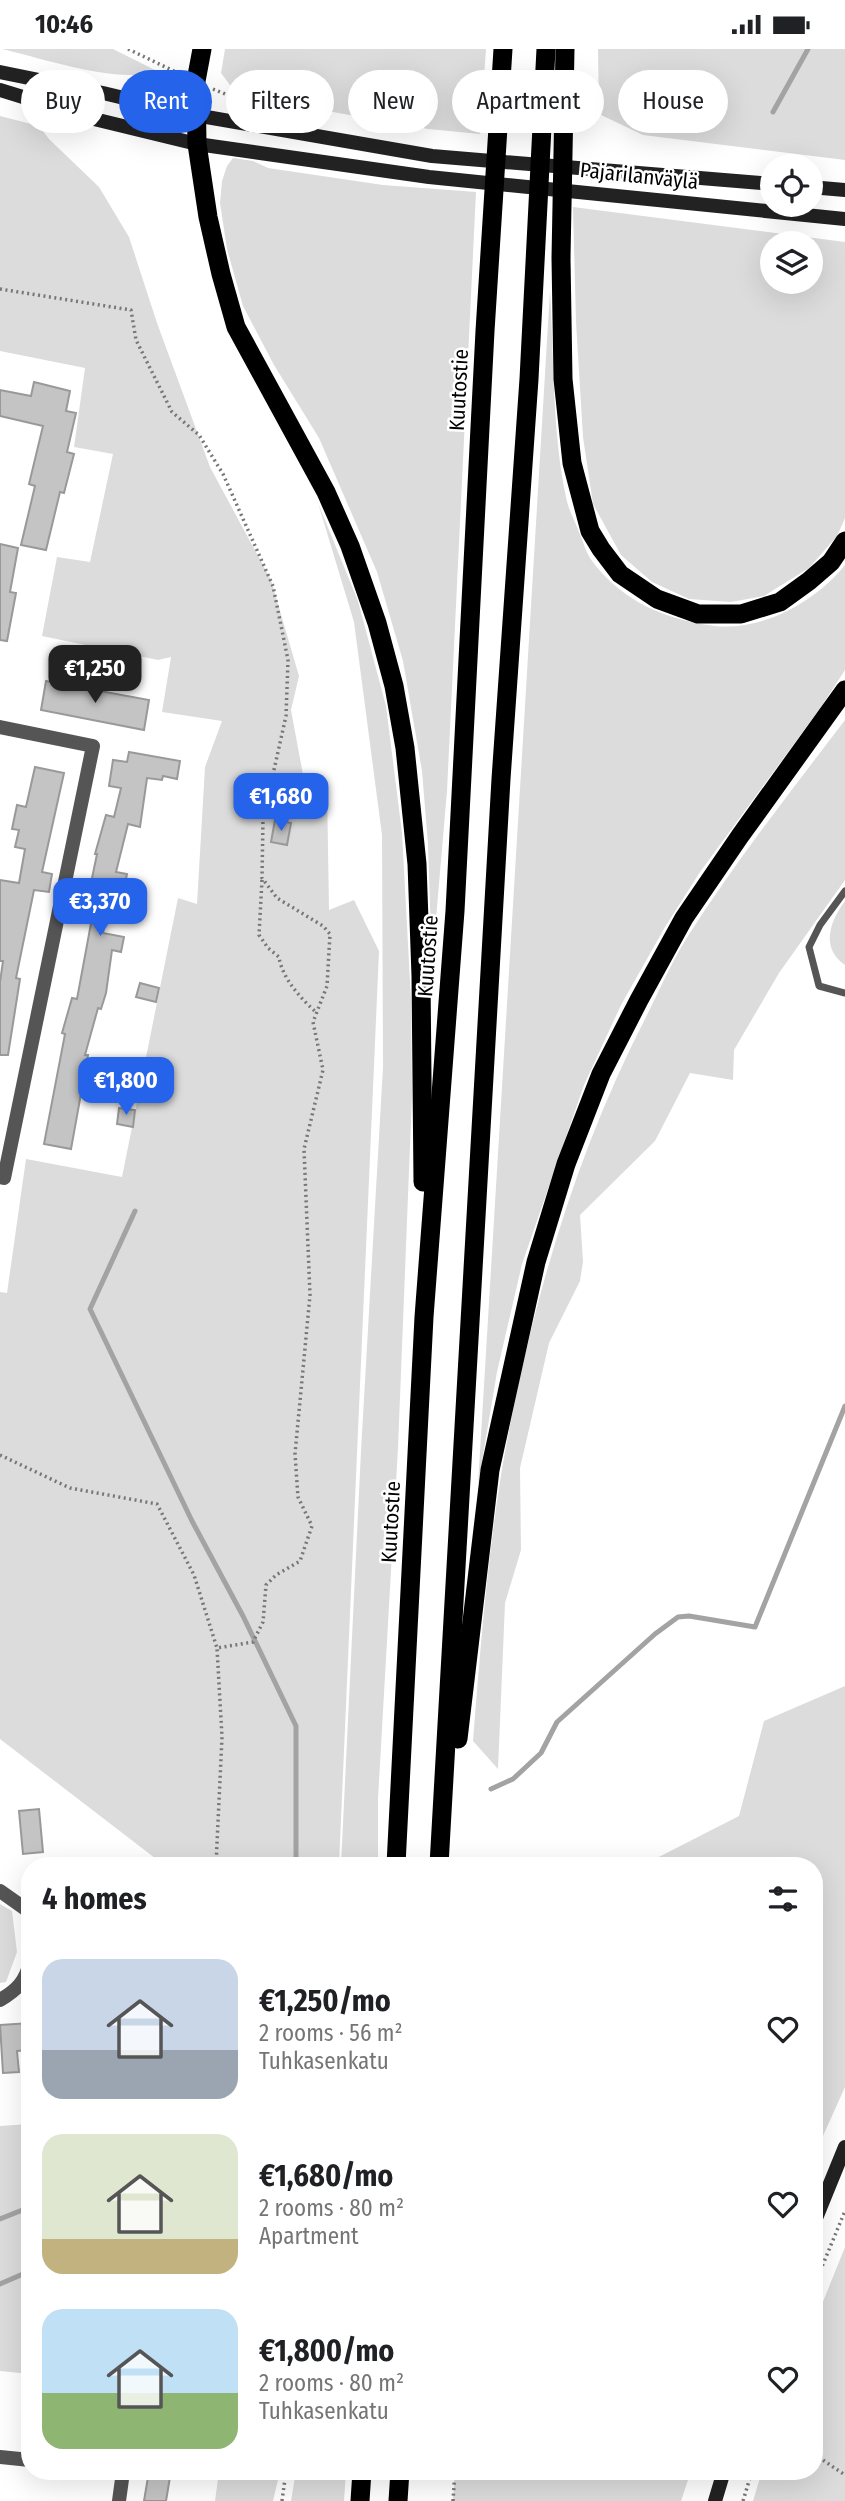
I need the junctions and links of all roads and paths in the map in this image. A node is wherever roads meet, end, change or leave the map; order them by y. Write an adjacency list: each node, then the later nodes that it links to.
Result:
1 (128, 49): 6 (path)
2 (202, 49): 7 (highway)
3 (503, 49): 27 (highway, Kuutostie)
4 (546, 49): 32 (highway)
5 (565, 49): 19 (highway)
6 (173, 70)
7 (198, 70)
8 (0, 72): 10 (main road, Pajarilanväylä)
9 (0, 90): 13 (main road, Pajarilanväylä)
10 (119, 97)
11 (212, 118): 14 (main road, Pajarilanväylä)
12 (196, 133): 13 (highway)
13 (197, 144): 17 (main road, Pajarilanväylä); 27 (highway)
14 (760, 183)
15 (823, 188): 16 (main road)
16 (845, 190)
17 (845, 219)
18 (0, 289): 22 (path)
19 (845, 541)
20 (845, 690): 33 (highway)
21 (0, 727): 26 (street)
22 (262, 878): 25 (path); 25 (path)
23 (845, 891): 24 (lane)
24 (845, 993)
25 (317, 1013): 29 (path)
26 (0, 1177)
27 (424, 1317): 31 (highway, Kuutostie)
28 (0, 1455): 29 (path)
29 (217, 1648): 30 (path)
30 (216, 1857)
31 (396, 1857)
32 (441, 1857)
33 (442, 1857)
34 (0, 1891): 35 (street)
35 (21, 1906)
36 (21, 1984): 37 (street)
37 (0, 2000)
38 (845, 2147): 39 (main road)
39 (823, 2201)
40 (845, 2211): 41 (path)
41 (823, 2264)
42 (0, 2457): 43 (street)
43 (21, 2459)
44 (823, 2460): 45 (path)
45 (845, 2475)
46 (122, 2480): 53 (street)
47 (285, 2480): 54 (path)
48 (361, 2480): 55 (highway)
49 (399, 2480): 56 (highway)
50 (454, 2480): 57 (path)
51 (721, 2480): 58 (main road)
52 (749, 2480): 59 (path)
53 (119, 2501)
54 (282, 2501)
55 (360, 2501)
56 (398, 2501)
57 (453, 2501)
58 (715, 2501)
59 (743, 2501)

